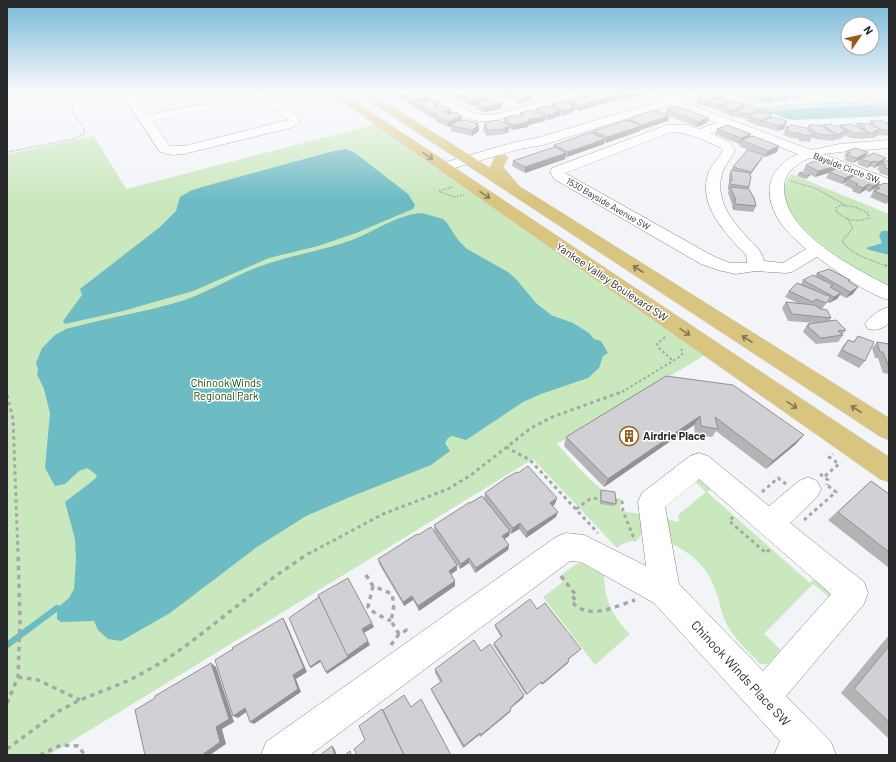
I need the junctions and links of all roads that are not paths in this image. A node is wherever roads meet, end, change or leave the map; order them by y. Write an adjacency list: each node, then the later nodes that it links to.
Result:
1 (151, 128): 2 (street)
2 (279, 128)
3 (383, 128): 14 (main road, Yankee Valley Boulevard SW, one-way to 14)
4 (417, 128): 13 (main road, Yankee Valley Boulevard SW)
5 (585, 128): 9 (street)
6 (715, 128): 8 (street)
7 (740, 128): 11 (street)
8 (699, 133): 18 (street, 1530 Bayside Avenue SW); 18 (street, 1530 Bayside Avenue SW)
9 (539, 142): 12 (street); 13 (street)
10 (889, 144): 11 (street, Bayside Circle SW)
11 (810, 154): 15 (street, Bayside Circle SW); 17 (street)
12 (501, 158): 13 (street); 16 (main road)
13 (472, 163): 14 (street); 16 (main road, Yankee Valley Boulevard SW)
14 (448, 175): 21 (main road, Yankee Valley Boulevard SW, one-way to 21)
15 (889, 184)
16 (527, 198): 20 (main road, Yankee Valley Boulevard SW, one-way to 16)
17 (817, 250): 18 (street, 1530 Bayside Avenue SW); 19 (street)
18 (755, 266)
19 (889, 294)
20 (889, 430)
21 (889, 471)
22 (817, 483): 23 (street)
23 (770, 523): 24 (street); 25 (street)
24 (665, 592): 25 (street, Chinook Winds Place SW); 27 (street, Chinook Winds Place SW)
25 (764, 697): 26 (street, Chinook Winds Place SW)
26 (805, 750)
27 (279, 755)

